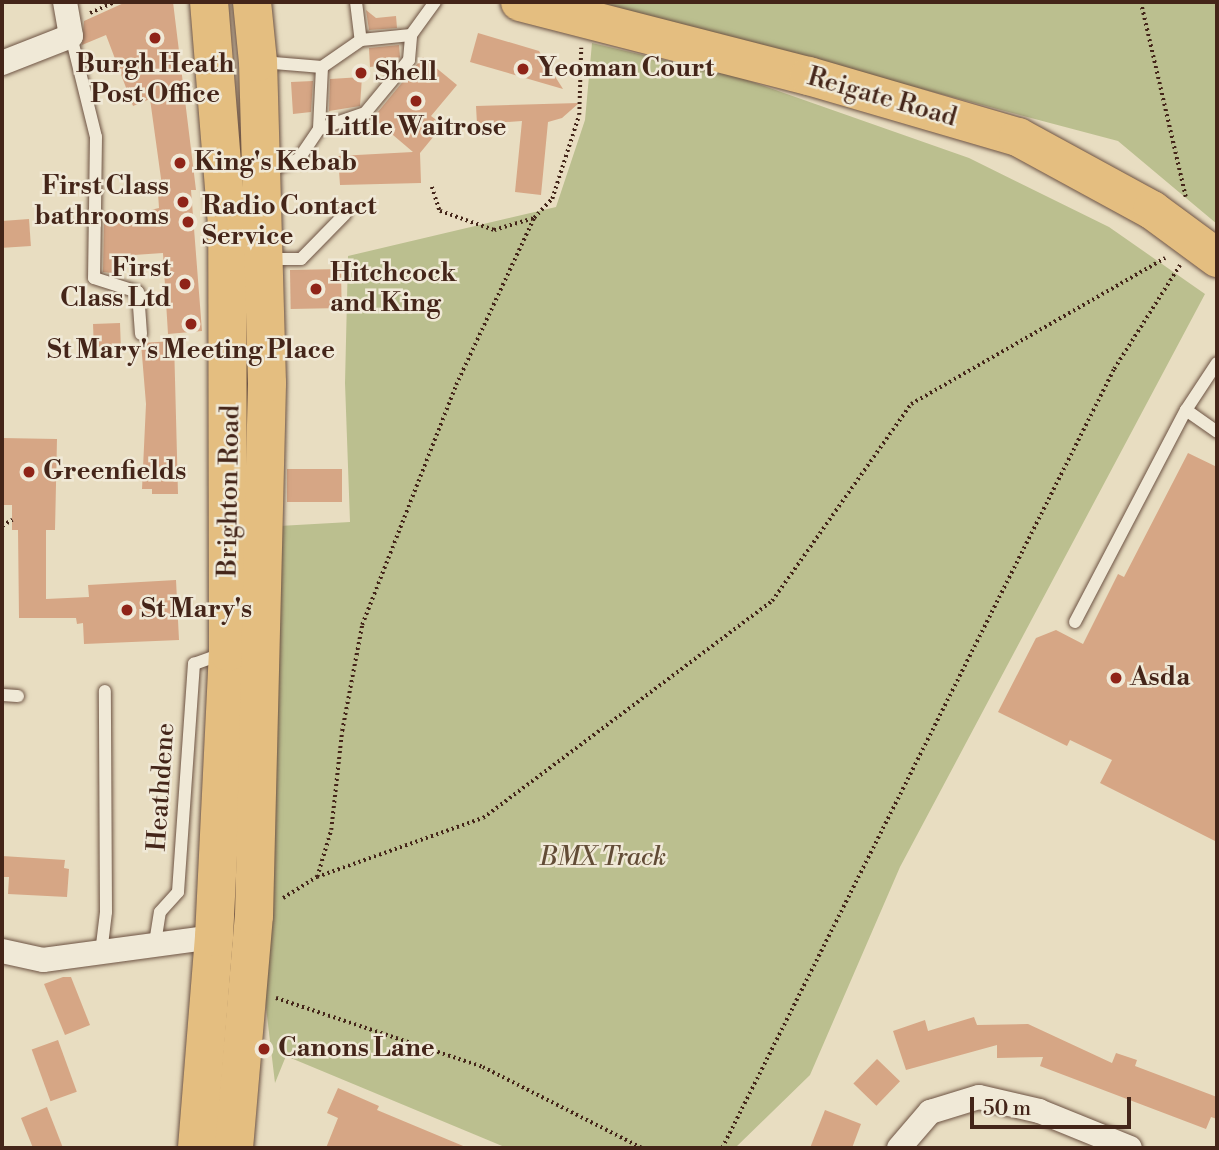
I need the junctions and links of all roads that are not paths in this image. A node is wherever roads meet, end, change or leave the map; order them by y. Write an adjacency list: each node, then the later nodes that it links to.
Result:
1 (209, 2): 23 (highway, Brighton Road)
2 (252, 2): 10 (highway, Brighton Road)
3 (356, 2): 9 (lane)
4 (435, 2): 8 (lane)
5 (520, 2): 6 (highway, Reigate Road)
6 (582, 9): 16 (highway, Reigate Road)
7 (69, 19): 11 (street); 18 (lane)
8 (411, 35): 9 (lane); 13 (lane)
9 (361, 40): 12 (lane)
10 (258, 62): 12 (lane); 14 (highway, Brighton Road)
11 (2, 64)
12 (322, 67): 13 (lane)
13 (318, 129): 14 (lane)
14 (263, 172): 17 (highway, Brighton Road)
15 (345, 214): 17 (lane)
16 (1207, 249)
17 (265, 259): 27 (highway, Brighton Road)
18 (141, 334)
19 (1217, 363): 20 (lane)
20 (1186, 410): 21 (lane); 22 (lane)
21 (1217, 432)
22 (1075, 622)
23 (228, 652): 27 (highway, Brighton Road); 28 (lane, Heathdene)
24 (105, 691): 29 (lane)
25 (2, 695): 26 (lane)
26 (18, 696)
27 (239, 930): 28 (street); 31 (highway, Brighton Road); 32 (highway, Brighton Road)
28 (155, 943): 29 (street)
29 (101, 953): 30 (street)
30 (4, 959)
31 (197, 1148)
32 (234, 1148)
33 (898, 1148): 34 (street)
34 (1129, 1148)

